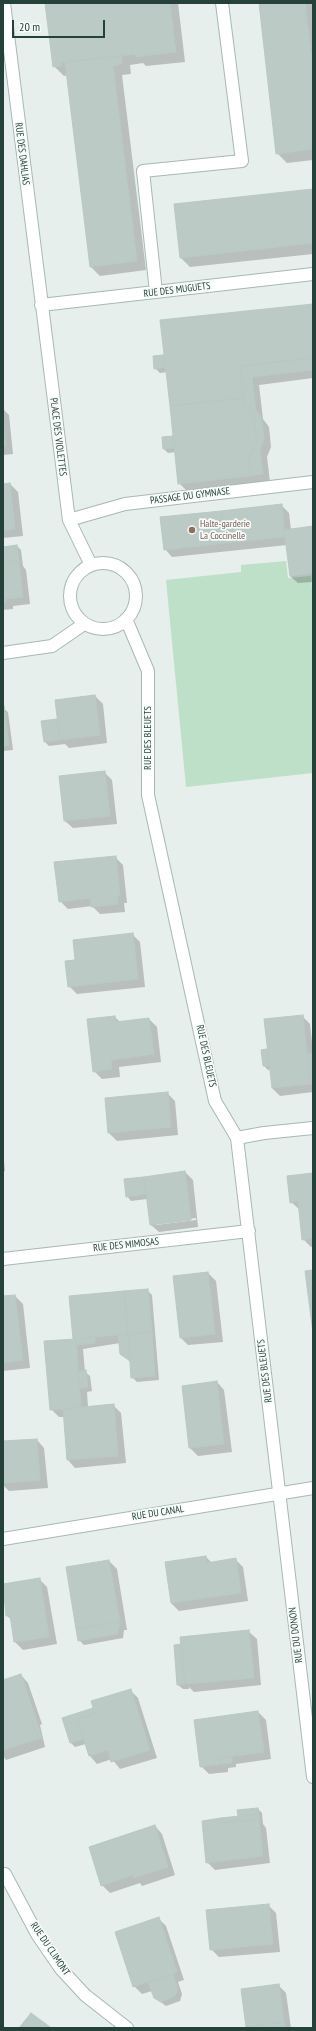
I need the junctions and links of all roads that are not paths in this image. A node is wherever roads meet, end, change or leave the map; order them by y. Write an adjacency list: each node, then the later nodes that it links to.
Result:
1 (4, 3): 5 (street, RUE DES DAHLIAS)
2 (222, 3): 4 (street)
3 (313, 274): 4 (street, RUE DES MUGUETS)
4 (156, 292): 5 (street, RUE DES MUGUETS)
5 (41, 305): 7 (street, PLACE DES VIOLETTES)
6 (313, 482): 7 (street, PASSAGE DU GYMNASE)
7 (69, 520): 8 (street, PLACE DES VIOLETTES)
8 (91, 565): 9 (street); 10 (street)
9 (126, 619): 10 (street); 13 (street, RUE DES BLEUETS)
10 (84, 624): 11 (street)
11 (3, 653)
12 (313, 1128): 13 (street)
13 (237, 1138): 14 (street, RUE DES BLEUETS)
14 (249, 1231): 15 (street, RUE DES MIMOSAS); 17 (street, RUE DES BLEUETS)
15 (3, 1259)
16 (313, 1488): 17 (street, RUE DU CANAL)
17 (279, 1493): 18 (street, RUE DU CANAL); 19 (street, RUE DU DONON)
18 (3, 1539)
19 (313, 1777)
20 (5, 1874): 21 (street, RUE DU CLIMONT)
21 (127, 2028)

